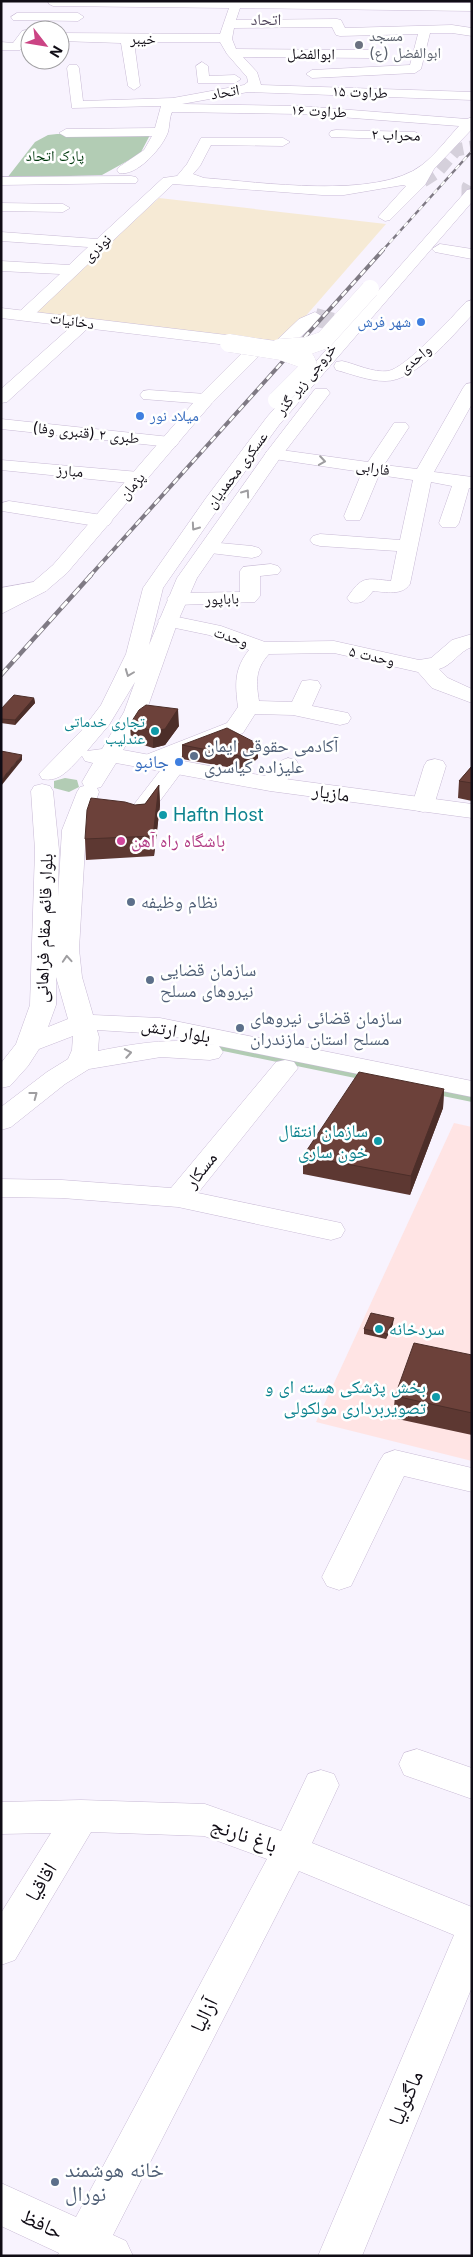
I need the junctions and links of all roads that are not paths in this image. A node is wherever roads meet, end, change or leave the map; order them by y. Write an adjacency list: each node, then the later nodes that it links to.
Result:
1 (54, 2): 5 (street)
2 (267, 4): 4 (street); 5 (street); 8 (street)
3 (472, 6): 4 (street)
4 (420, 7): 13 (street)
5 (234, 11): 7 (street); 13 (street); 16 (street)
6 (1, 15): 11 (street)
7 (146, 15)
8 (270, 16)
9 (179, 22): 20 (street)
10 (70, 24): 18 (street)
11 (20, 25)
12 (20, 29): 14 (street)
13 (431, 29): 15 (street); 27 (street)
14 (5, 30)
15 (471, 31)
16 (226, 38): 20 (street, خیبر); 23 (street, اتحاد)
17 (20, 39): 22 (street)
18 (98, 39): 19 (street, خیبر); 21 (street, خیبر)
19 (127, 39): 20 (street, خیبر); 33 (street)
20 (179, 39): 24 (street)
21 (70, 41)
22 (1, 46)
23 (233, 53): 25 (street, ابوالفضل); 32 (street, اتحاد)
24 (186, 54)
25 (384, 54)
26 (401, 54): 27 (street)
27 (419, 54): 30 (street)
28 (202, 66): 32 (street)
29 (73, 68): 35 (street)
30 (298, 74)
31 (271, 75): 32 (street)
32 (252, 81): 34 (street, طراوت ۱۵); 35 (street, اتحاد)
33 (134, 86)
34 (472, 96)
35 (166, 116): 36 (street); 37 (street, طراوت ۱۶); 38 (street); 44 (street)
36 (78, 121)
37 (471, 122): 40 (street)
38 (66, 133)
39 (336, 134): 40 (street, محراب ۲)
40 (457, 137): 43 (street)
41 (284, 142): 44 (street)
42 (421, 154): 43 (street)
43 (440, 154): 46 (street)
44 (154, 172): 47 (street); 48 (street); 55 (street, نوذری)
45 (303, 175): 47 (street)
46 (411, 182): 47 (street); 53 (street)
47 (298, 191)
48 (2, 192): 49 (street); 51 (street)
49 (56, 192)
50 (472, 193): 56 (street, عسکری محمدیان)
51 (63, 208)
52 (472, 211): 56 (street, عسکری محمدیان)
53 (385, 217)
54 (1, 236): 55 (street)
55 (102, 244): 59 (street, نوذری)
56 (432, 249): 57 (street); 60 (street, عسکری محمدیان); 71 (street, bridge); 72 (street, عسکری محمدیان)
57 (472, 254)
58 (1, 266): 59 (street)
59 (74, 270): 64 (street, نوذری)
60 (402, 275): 63 (street); 77 (street, عسکری محمدیان)
61 (472, 305): 68 (street, واحدی)
62 (1, 312): 64 (street, دخانیات); 66 (street, دخانیات)
63 (360, 313)
64 (26, 314): 66 (street, دخانیات)
65 (315, 316): 71 (street, پژمان)
66 (48, 318): 67 (street); 71 (street); 71 (street, دخانیات, bridge)
67 (80, 327): 75 (street); 76 (street)
68 (453, 327): 69 (street); 72 (street, واحدی)
69 (472, 330)
70 (340, 337): 77 (street, خروجی زیر گذر)
71 (265, 349): 75 (street, پژمان); 84 (street, bridge)
72 (342, 366): 82 (street, عسکری محمدیان)
73 (472, 388): 86 (street)
74 (149, 395): 75 (street)
75 (208, 397): 80 (street, پژمان)
76 (1, 398)
77 (273, 422): 81 (street, عسکری محمدیان)
78 (1, 424): 80 (street, طبری ۲ (قنبری وفا))
79 (400, 427): 85 (street)
80 (170, 442): 87 (street, پژمان)
81 (253, 450): 82 (street, فارابی); 84 (street, عسکری محمدیان)
82 (274, 454): 85 (street, فارابی, one-way to 85); 96 (street, عسکری محمدیان, one-way to 82)
83 (1, 465): 87 (street, مبارز)
84 (239, 468): 119 (street, عسکری محمدیان, one-way to 119)
85 (373, 468): 86 (street, فارابی); 90 (street)
86 (422, 476): 88 (street, فارابی); 98 (street)
87 (139, 478): 91 (street, پژمان)
88 (467, 482): 92 (street)
89 (9, 506): 91 (street)
90 (353, 516)
91 (102, 520): 94 (street, پژمان)
92 (449, 523)
93 (37, 529): 94 (street)
94 (87, 537): 100 (street, پژمان)
95 (320, 540): 98 (street)
96 (213, 541): 97 (street); 103 (street, عسکری محمدیان)
97 (248, 544)
98 (406, 546): 102 (street)
99 (271, 570): 103 (street, باباپور)
100 (39, 587): 101 (street); 104 (street, پژمان)
101 (1, 594)
102 (357, 598)
103 (177, 599): 105 (street, عسکری محمدیان)
104 (1, 608)
105 (168, 621): 107 (street, وحدت); 114 (street, عسکری محمدیان)
106 (470, 638): 108 (street)
107 (263, 648): 108 (street, وحدت ۵); 111 (street, وحدت)
108 (424, 666): 110 (street)
109 (310, 686): 112 (street)
110 (472, 697)
111 (250, 706): 112 (street); 115 (street)
112 (299, 710): 113 (street)
113 (340, 718)
114 (110, 755): 115 (street, مازیار); 119 (street, مازیار); 121 (street, عسکری محمدیان)
115 (151, 761): 117 (street, مازیار); 121 (street, مازیار)
116 (288, 765): 120 (street)
117 (175, 766): 120 (street, مازیار); 124 (street)
118 (434, 766): 122 (street)
119 (49, 779): 121 (street, مازیار); 128 (street, بلوار قائم مقام فراهانی)
120 (270, 784): 122 (street, مازیار)
121 (92, 787): 125 (street, بلوار قائم مقام فراهانی, one-way to 121)
122 (423, 805): 123 (street, مازیار)
123 (470, 816)
124 (136, 817)
125 (71, 987): 126 (street, بلوار قائم مقام فراهانی); 127 (street)
126 (82, 1024): 127 (street, بلوار ارتش); 128 (street, بلوار ارتش); 129 (street, بلوار قائم مقام فراهانی)
127 (160, 1026): 132 (street, بلوار ارتش)
128 (24, 1052): 129 (street); 131 (street)
129 (74, 1066): 130 (street, بلوار ارتش, one-way to 130); 134 (street, one-way to 129)
130 (285, 1068): 133 (street, بلوار ارتش); 136 (street, مسکار)
131 (1, 1080)
132 (472, 1090)
133 (472, 1106)
134 (1, 1121)
135 (1, 1188): 136 (street)
136 (178, 1198): 137 (street, مسکار)
137 (331, 1230)
138 (472, 1480): 139 (street)
139 (339, 1577)
140 (417, 1764): 141 (street)
141 (472, 1784)
142 (321, 1785): 145 (street, آزالیا)
143 (81, 1816): 144 (street, باغ نارنج); 145 (street, باغ نارنج); 148 (street, اقاقیا)
144 (1, 1818)
145 (290, 1851): 146 (street, باغ نارنج); 150 (street, آزالیا)
146 (472, 1925)
147 (472, 1939): 151 (street, ماگنولیا)
148 (1, 1948)
149 (1, 2204): 150 (street, حافظ)
150 (92, 2252)
151 (340, 2256)

